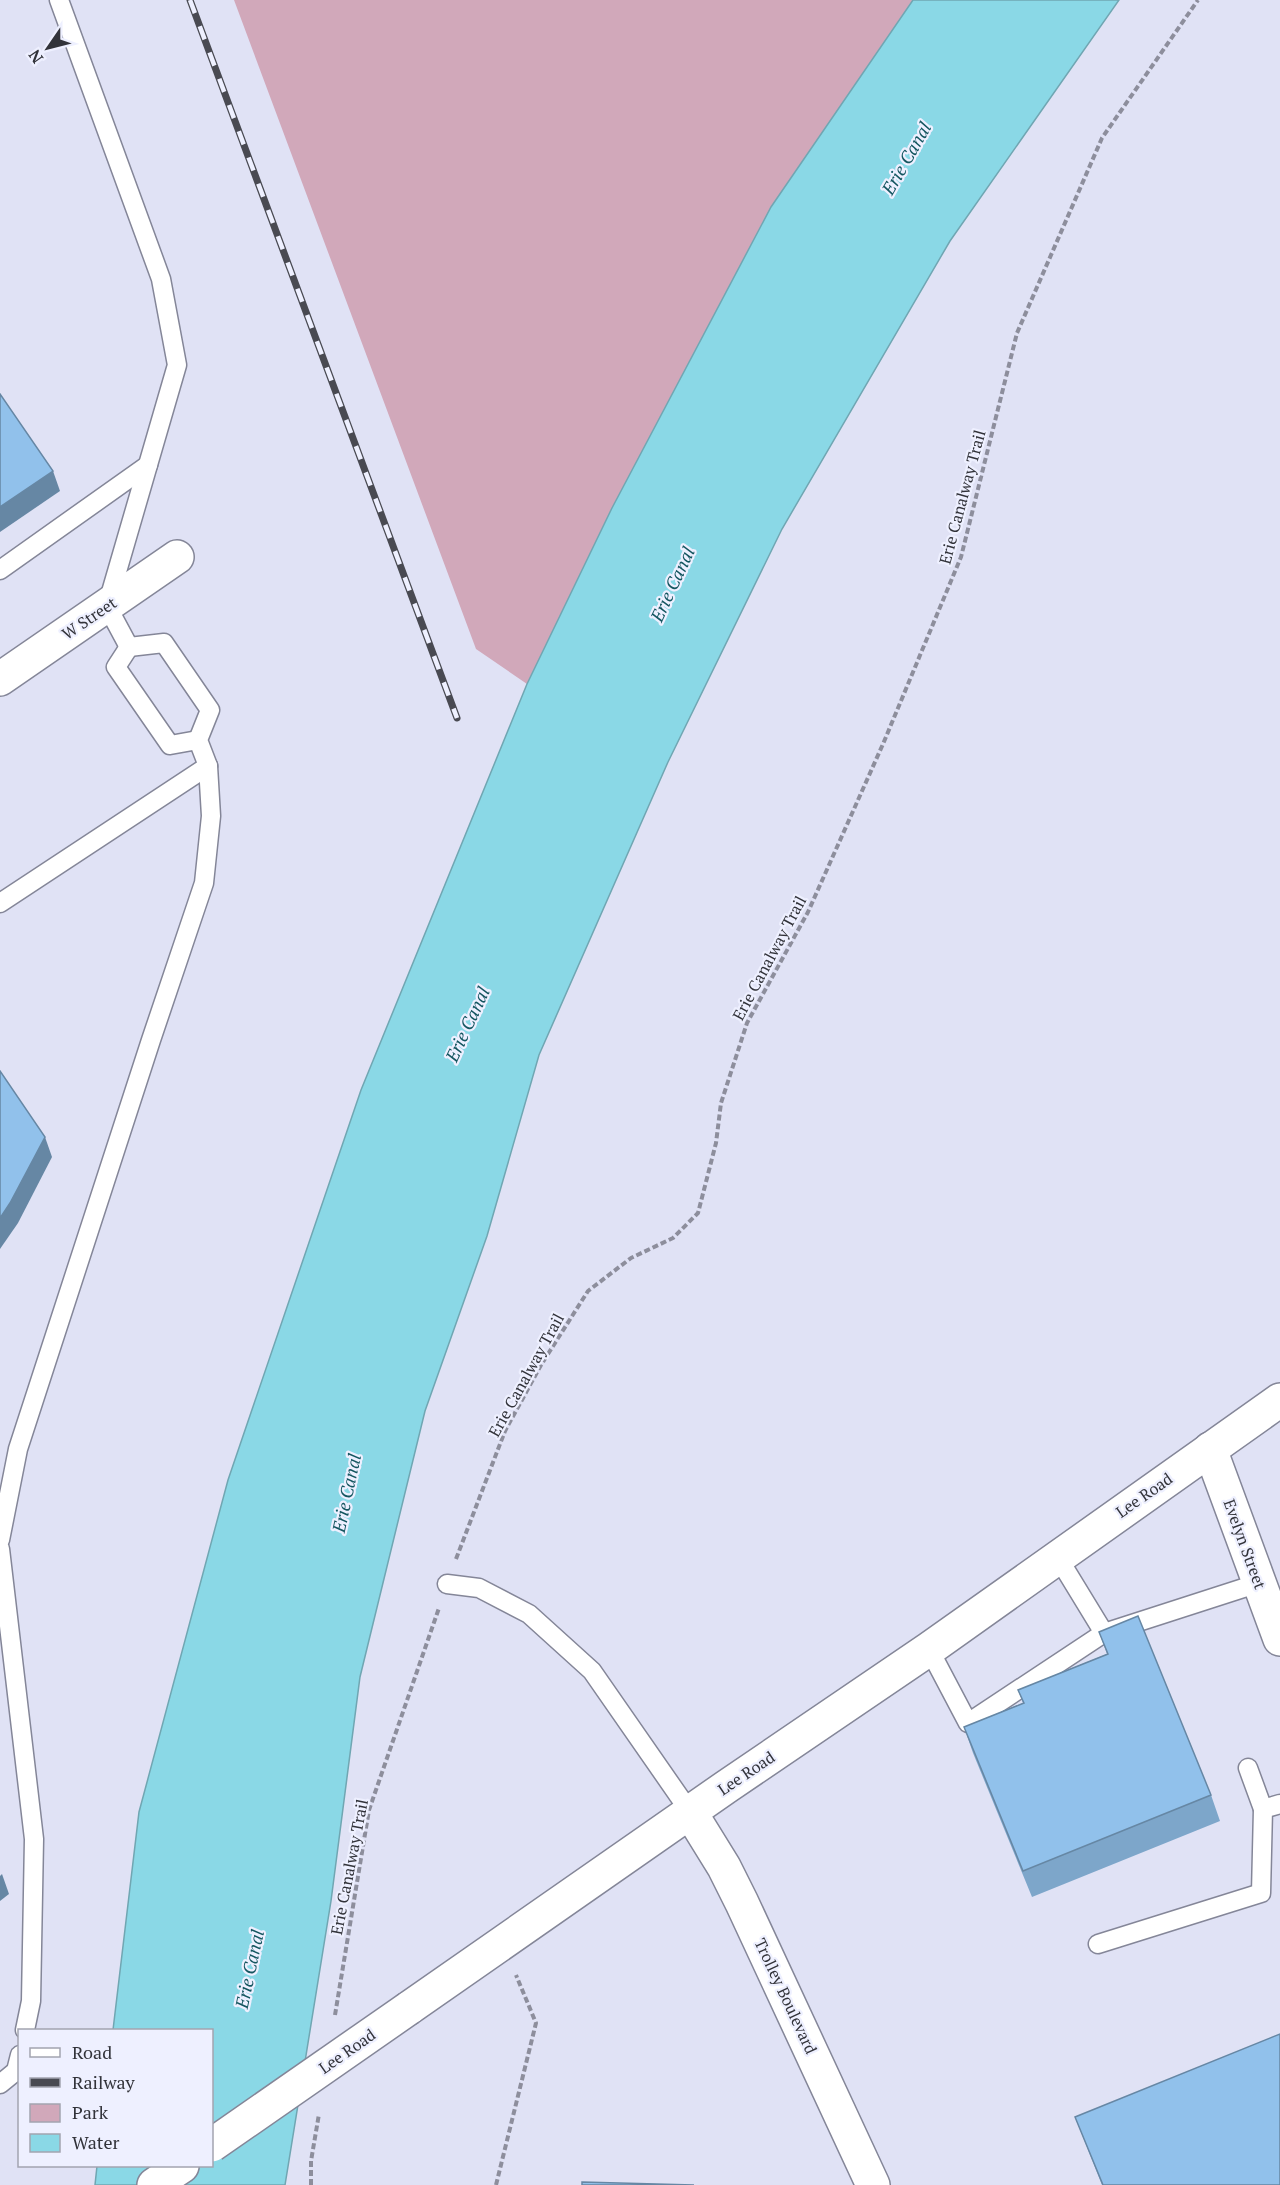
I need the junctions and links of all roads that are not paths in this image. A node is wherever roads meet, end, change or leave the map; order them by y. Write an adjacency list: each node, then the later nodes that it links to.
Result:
1 (59, 0): 2 (lane)
2 (148, 465): 4 (lane); 5 (lane)
3 (177, 557): 5 (street, W Street)
4 (0, 570)
5 (107, 606): 6 (lane); 7 (street, W Street)
6 (129, 647): 8 (lane); 8 (lane)
7 (0, 679)
8 (198, 740): 9 (lane)
9 (208, 766): 10 (lane); 13 (lane)
10 (0, 903)
11 (1280, 1400): 12 (street, Lee Road)
12 (1210, 1449): 15 (street, Lee Road); 16 (street, Evelyn Street)
13 (0, 1540)
14 (0, 1549): 25 (lane)
15 (1057, 1556): 18 (lane); 20 (street, Lee Road)
16 (1259, 1583): 18 (lane); 19 (street, Evelyn Street)
17 (447, 1584): 23 (lane)
18 (1104, 1633): 20 (lane)
19 (1280, 1639)
20 (929, 1648): 23 (street, Lee Road)
21 (1248, 1768): 22 (lane)
22 (1272, 1807): 24 (lane)
23 (690, 1812): 28 (street, Lee Road, bridge); 31 (street, Trolley Boulevard)
24 (1098, 1944)
25 (25, 2029)
26 (18, 2064): 27 (lane)
27 (0, 2084)
28 (213, 2144)
29 (181, 2167): 30 (street)
30 (154, 2185)
31 (873, 2185)

